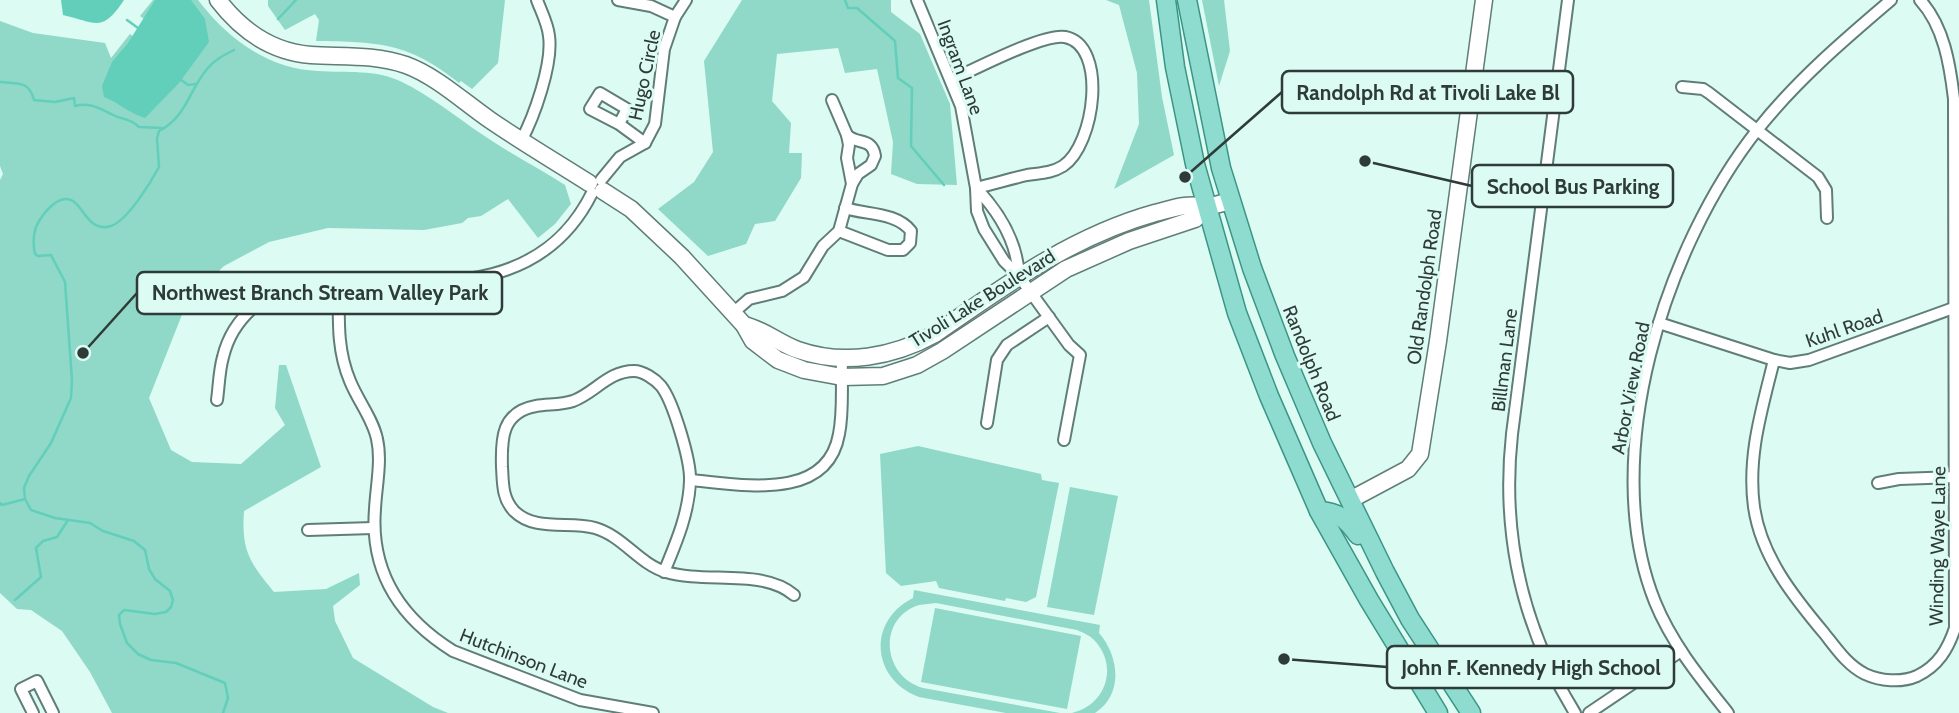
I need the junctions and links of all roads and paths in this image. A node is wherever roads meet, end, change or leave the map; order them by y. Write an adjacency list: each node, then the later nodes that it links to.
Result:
1 (218, 0): 19 (street, Tivoli Lake Boulevard)
2 (537, 0): 19 (street)
3 (618, 0): 12 (street)
4 (686, 0): 12 (street, Hugo Circle)
5 (917, 0): 13 (street, Ingram Lane)
6 (1166, 0): 25 (main road)
7 (1187, 0): 24 (main road, Randolph Road)
8 (1484, 0): 46 (street, Old Randolph Road)
9 (1568, 0): 59 (street, Billman Lane)
10 (1891, 0): 17 (street, Arbor View Road)
11 (1920, 0): 32 (street, Winding Waye Lane)
12 (675, 17): 20 (street, Hugo Circle)
13 (951, 80): 23 (street, Ingram Lane); 23 (street)
14 (1682, 87): 17 (street)
15 (832, 100): 18 (street)
16 (619, 124): 20 (street)
17 (1757, 130): 27 (street); 35 (street, Arbor View Road)
18 (847, 135): 21 (street); 21 (street)
19 (520, 141): 22 (street, Tivoli Lake Boulevard)
20 (645, 143): 22 (street, Hugo Circle)
21 (852, 184): 26 (street)
22 (596, 186): 30 (street, Hugo Circle); 34 (street, Tivoli Lake Boulevard)
23 (976, 188): 29 (street, Ingram Lane); 29 (street, Ingram Lane)
24 (1231, 201): 25 (street, Tivoli Lake Boulevard); 46 (main road, Randolph Road)
25 (1207, 207): 29 (street, Tivoli Lake Boulevard); 31 (street, Tivoli Lake Boulevard); 42 (main road)
26 (845, 208): 28 (street); 28 (street)
27 (1827, 218)
28 (839, 231): 34 (street)
29 (1019, 276): 31 (street, Ingram Lane); 36 (street, Tivoli Lake Boulevard)
30 (339, 281): 39 (street, Hugo Circle); 48 (street, Hutchinson Lane)
31 (1030, 291): 33 (street, Ingram Lane); 38 (street, Tivoli Lake Boulevard)
32 (1957, 307): 37 (street, Kuhl Road); 43 (street, Winding Waye Lane)
33 (1049, 317): 40 (street); 41 (street, Ingram Lane)
34 (739, 319): 36 (street, Tivoli Lake Boulevard); 38 (street, Tivoli Lake Boulevard)
35 (1659, 323): 37 (street, Kuhl Road); 53 (street, Arbor View Road)
36 (842, 357): 38 (street)
37 (1774, 360): 43 (street, Winding Waye Lane)
38 (842, 377): 44 (street)
39 (217, 400)
40 (987, 423)
41 (1064, 440)
42 (1290, 442): 46 (main road); 47 (main road)
43 (1956, 477): 45 (street)
44 (690, 480): 50 (street); 50 (street)
45 (1878, 483)
46 (1350, 500): 51 (main road, Randolph Road)
47 (1319, 511): 51 (main road); 57 (main road)
48 (373, 528): 49 (street); 56 (street, Hutchinson Lane)
49 (308, 530)
50 (664, 572): 52 (street)
51 (1385, 572): 58 (main road, Randolph Road)
52 (794, 595)
53 (1681, 652): 60 (street); 61 (street, Arbor View Road)
54 (33, 713): 55 (street)
55 (53, 713)
56 (653, 713)
57 (1438, 713)
58 (1471, 713)
59 (1575, 713)
60 (1589, 713)
61 (1728, 713)

